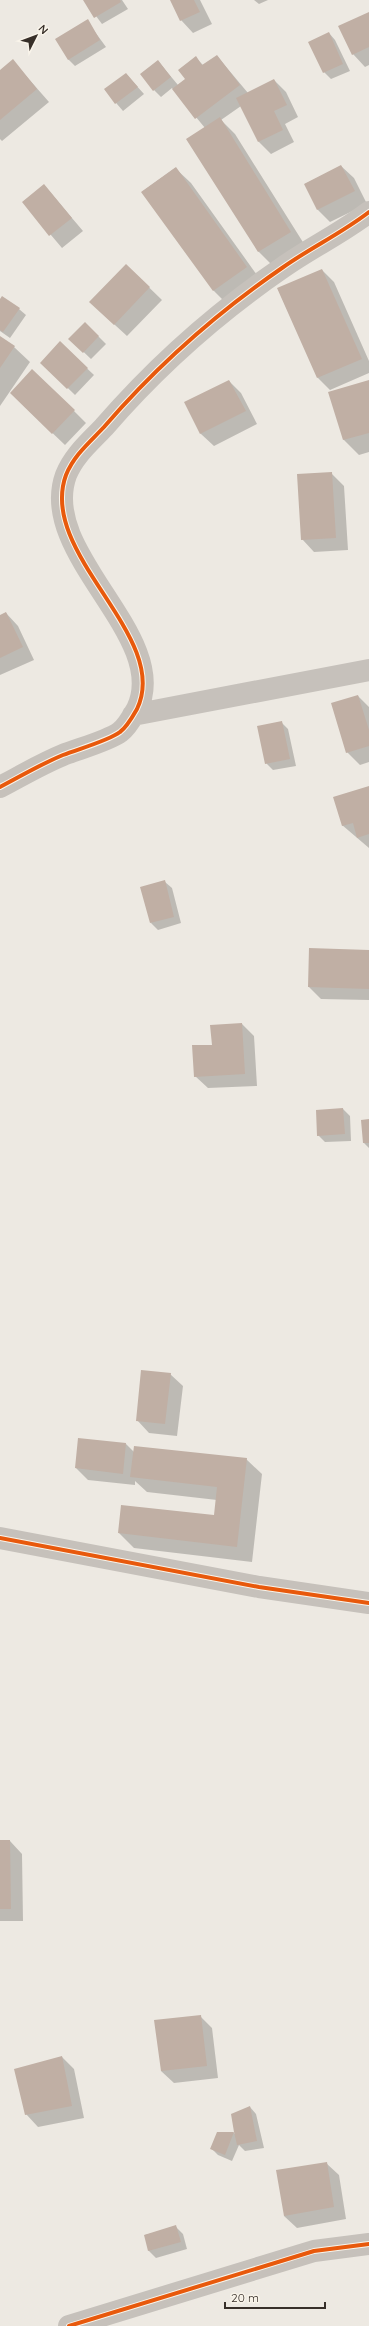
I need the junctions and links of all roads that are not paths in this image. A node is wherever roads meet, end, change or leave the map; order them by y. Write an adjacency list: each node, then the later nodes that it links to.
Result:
1 (369, 212): 3 (street)
2 (369, 670): 3 (street)
3 (133, 715): 4 (street)
4 (0, 787)
5 (0, 1538): 6 (street)
6 (369, 1603)
7 (369, 2244): 8 (street)
8 (69, 2326)

